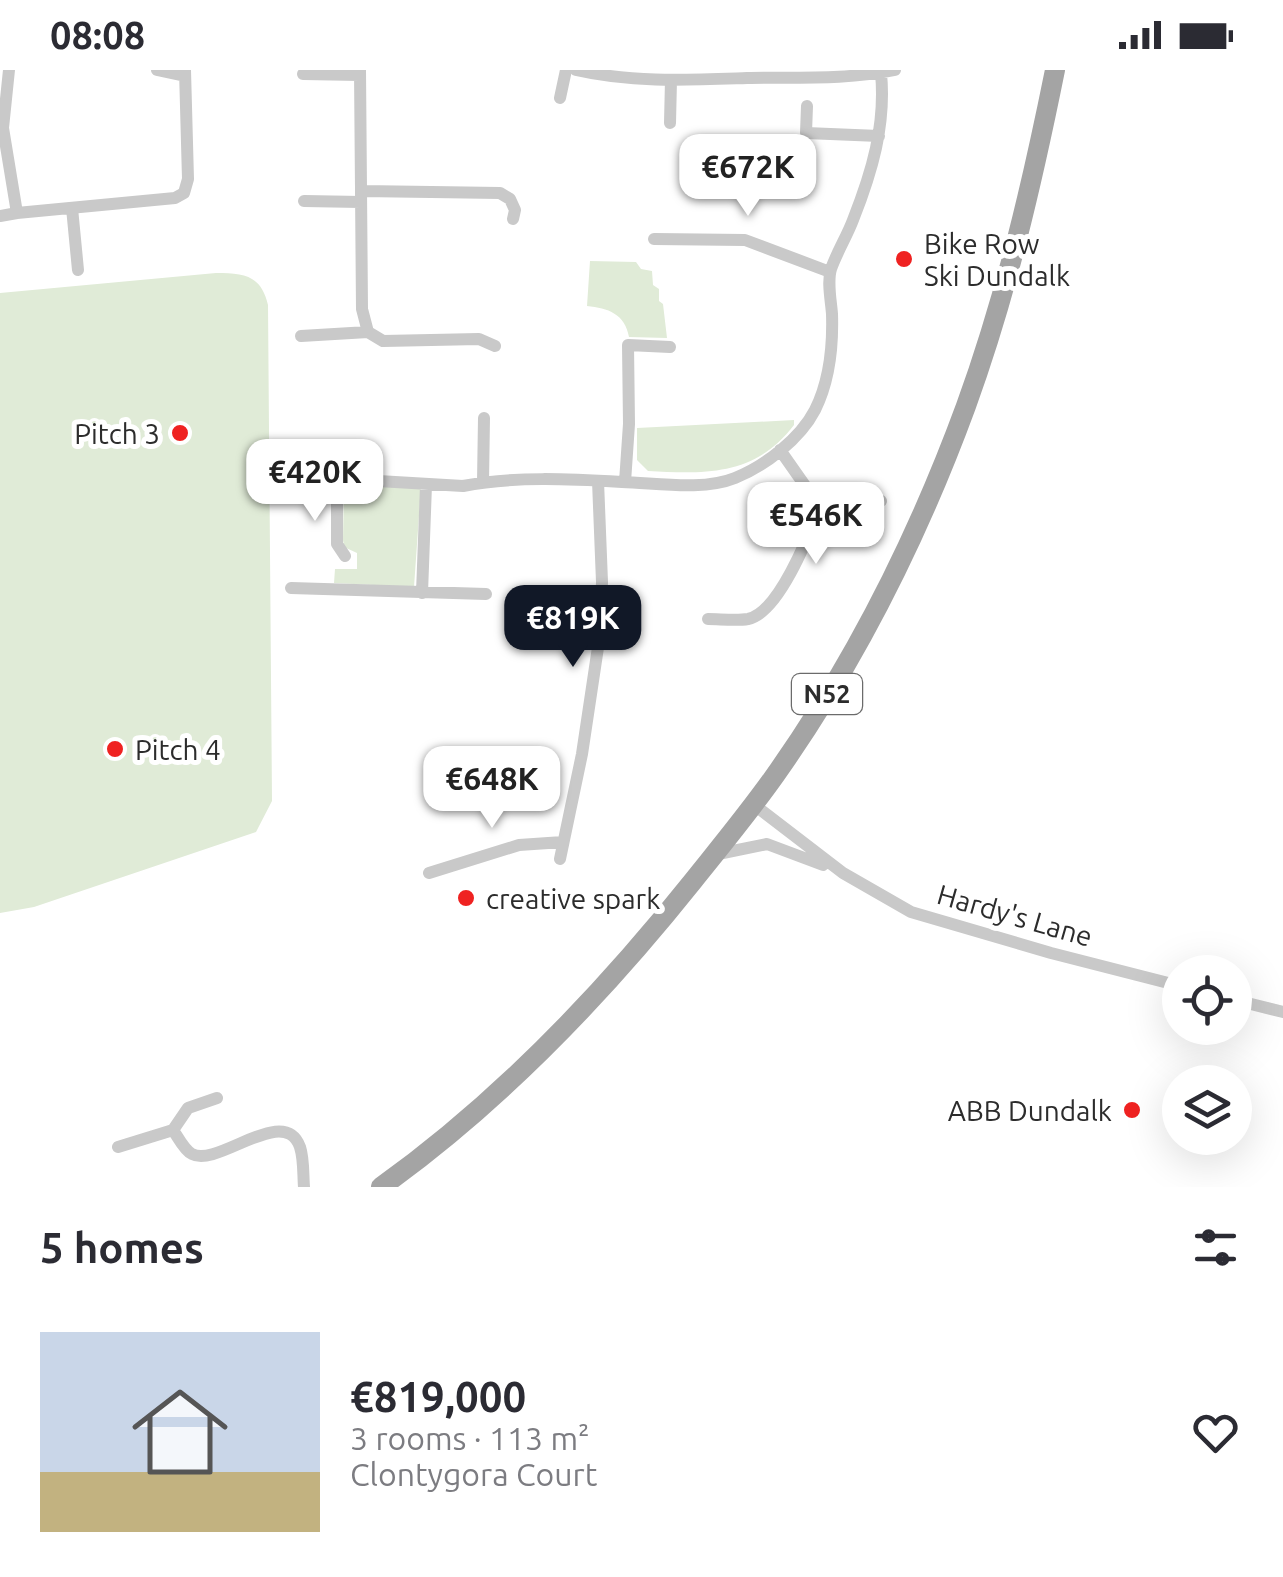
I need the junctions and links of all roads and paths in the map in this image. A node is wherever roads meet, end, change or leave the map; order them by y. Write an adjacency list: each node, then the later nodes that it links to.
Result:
1 (9, 70): 19 (street)
2 (157, 70): 8 (street)
3 (566, 70): 12 (street)
4 (576, 70): 11 (street)
5 (1057, 70): 44 (main road, N52)
6 (888, 71): 10 (street); 15 (street)
7 (360, 72): 9 (street); 16 (street)
8 (185, 73): 18 (street)
9 (303, 74)
10 (817, 74): 11 (street)
11 (671, 80): 14 (street)
12 (560, 98)
13 (807, 106): 15 (street)
14 (670, 123)
15 (879, 136): 24 (street)
16 (362, 196): 17 (street); 21 (street); 25 (street)
17 (304, 201)
18 (72, 208): 19 (street); 23 (street)
19 (17, 214): 20 (street)
20 (0, 216)
21 (513, 219)
22 (654, 240): 24 (street)
23 (78, 270)
24 (830, 272): 30 (street)
25 (368, 332): 26 (street); 27 (street)
26 (301, 336)
27 (495, 346)
28 (670, 346): 35 (street)
29 (484, 418): 33 (street)
30 (780, 450): 35 (street); 38 (street)
31 (293, 476): 32 (street)
32 (337, 477): 36 (street); 39 (street)
33 (483, 482): 34 (street); 36 (street)
34 (598, 482): 35 (street); 45 (street)
35 (625, 482)
36 (426, 485): 41 (street)
37 (881, 501): 38 (street)
38 (820, 506): 43 (street)
39 (345, 556)
40 (290, 588): 41 (street)
41 (422, 593): 42 (street)
42 (486, 594)
43 (708, 619)
44 (753, 804): 46 (main road, N52); 49 (street, Hardy's Lane)
45 (563, 842): 47 (street); 48 (street)
46 (713, 855): 49 (street, Hardy's Lane); 57 (main road, N52)
47 (560, 859)
48 (429, 872)
49 (844, 874): 50 (street, Hardy's Lane)
50 (1162, 981)
51 (1252, 1004): 52 (street)
52 (1283, 1012)
53 (217, 1098): 54 (street)
54 (173, 1130): 55 (street); 56 (street)
55 (118, 1146)
56 (304, 1187)
57 (381, 1187)

